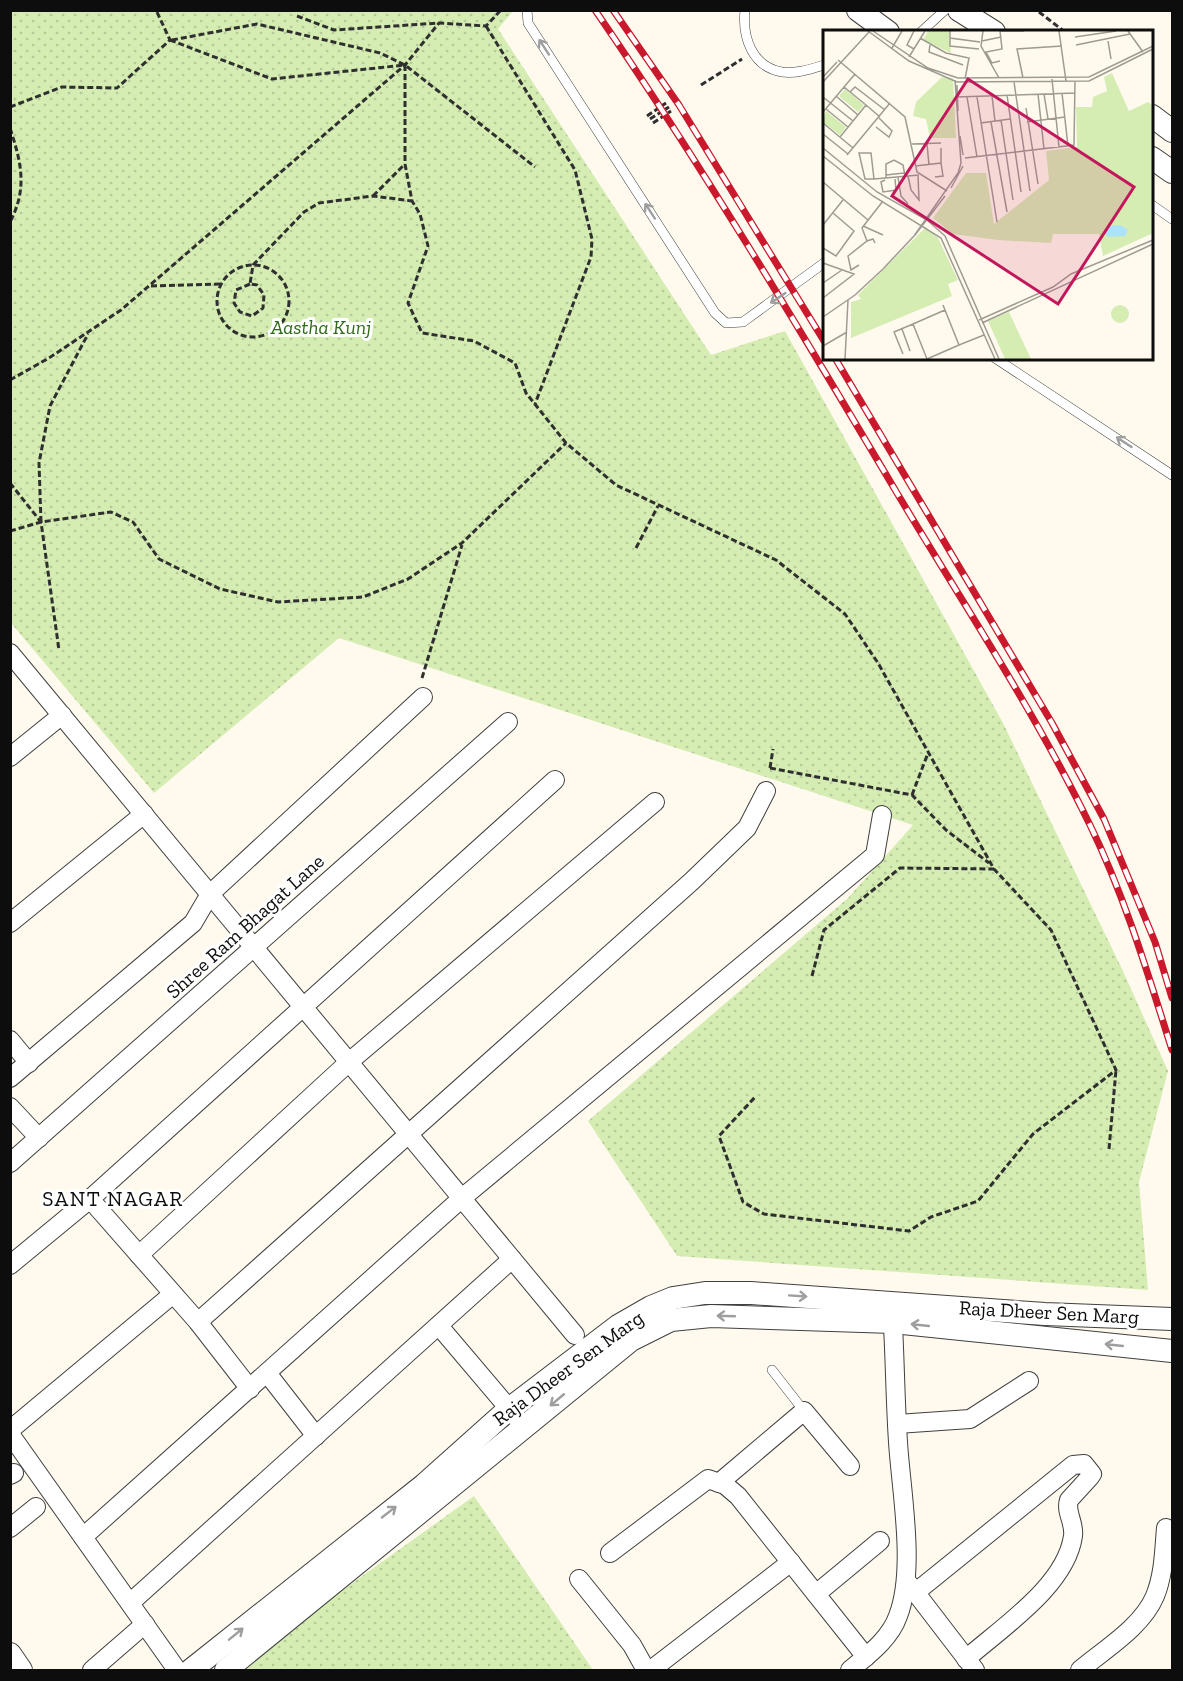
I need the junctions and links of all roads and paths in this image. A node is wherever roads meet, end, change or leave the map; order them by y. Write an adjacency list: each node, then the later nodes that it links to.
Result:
1 (156, 10): 16 (path)
2 (501, 10): 11 (path)
3 (527, 10): 35 (lane, one-way to 3)
4 (745, 10): 17 (lane)
5 (858, 10): 12 (street)
6 (945, 10): 13 (lane)
7 (959, 10): 14 (street)
8 (1039, 12): 15 (path)
9 (297, 16): 10 (path)
10 (439, 23): 11 (path); 18 (path)
11 (486, 26): 43 (path)
12 (885, 30)
13 (923, 30)
14 (991, 30)
15 (1062, 30)
16 (170, 40): 18 (path); 18 (path); 21 (path)
17 (753, 52): 19 (lane); 20 (path)
18 (405, 65): 27 (path); 28 (path); 39 (path)
19 (823, 65)
20 (701, 85)
21 (10, 106)
22 (1153, 117): 25 (street)
23 (650, 119): 23 (path)
24 (10, 128): 34 (path)
25 (1173, 131)
26 (1153, 159): 29 (street)
27 (405, 164): 30 (path); 31 (path)
28 (535, 167)
29 (1173, 172)
30 (374, 196): 31 (path); 36 (path)
31 (412, 201): 43 (path)
32 (1153, 207): 33 (lane)
33 (1173, 219)
34 (10, 222)
35 (823, 264)
36 (254, 265): 37 (path); 37 (path); 38 (path)
37 (221, 284): 39 (path)
38 (250, 284): 38 (path)
39 (149, 286): 40 (path)
40 (88, 332): 42 (path); 48 (path)
41 (998, 360): 45 (lane, one-way to 41)
42 (10, 380)
43 (535, 404): 44 (path)
44 (566, 443): 47 (path); 50 (path)
45 (1173, 475)
46 (10, 483): 48 (path)
47 (658, 506): 51 (path); 59 (path)
48 (41, 522): 49 (path); 50 (path); 52 (path)
49 (10, 531)
50 (462, 543): 54 (path)
51 (636, 548)
52 (59, 650)
53 (11, 656): 56 (street)
54 (422, 678)
55 (423, 697): 69 (street)
56 (62, 715): 60 (street); 66 (street)
57 (508, 722): 71 (street, Shree Ram Bhagat Lane)
58 (773, 749): 61 (path)
59 (928, 753): 64 (path); 68 (path)
60 (10, 757)
61 (770, 768)
62 (555, 780): 73 (street)
63 (766, 791): 81 (street)
64 (912, 795)
65 (655, 802): 75 (street)
66 (144, 814): 69 (street); 70 (street)
67 (882, 815): 85 (street)
68 (994, 869): 72 (path); 77 (path)
69 (210, 894): 71 (street); 76 (street)
70 (10, 923)
71 (254, 947): 73 (street); 82 (street, Shree Ram Bhagat Lane)
72 (812, 976)
73 (303, 1007): 75 (street); 86 (street)
74 (10, 1040): 76 (street)
75 (349, 1062): 81 (street); 87 (street)
76 (29, 1063): 78 (street)
77 (1116, 1070): 79 (path); 83 (path)
78 (10, 1078)
79 (756, 1096)
80 (10, 1107): 82 (street)
81 (409, 1134): 85 (street); 93 (street)
82 (39, 1138): 84 (street, Shree Ram Bhagat Lane)
83 (1109, 1149)
84 (10, 1164)
85 (462, 1198): 88 (street); 98 (street)
86 (90, 1199): 87 (street); 89 (street)
87 (139, 1255): 90 (street)
88 (512, 1259): 94 (street); 95 (street)
89 (10, 1265)
90 (173, 1293): 93 (street); 105 (street)
91 (892, 1312): 92 (street, Raja Dheer Sen Marg); 96 (street, Raja Dheer Sen Marg, one-way to 91); 101 (street, Raja Dheer Sen Marg, one-way to 91); 103 (street); 104 (street, Raja Dheer Sen Marg, one-way to 104)
92 (1173, 1319)
93 (198, 1322): 100 (street)
94 (439, 1326): 101 (street); 106 (street)
95 (575, 1335)
96 (1173, 1351)
97 (772, 1370): 102 (lane)
98 (267, 1372): 100 (street); 106 (street)
99 (1029, 1380): 103 (street)
100 (249, 1389): 112 (street)
101 (509, 1409): 104 (street); 127 (street, Raja Dheer Sen Marg, one-way to 101)
102 (804, 1411): 107 (street); 108 (street)
103 (897, 1424): 117 (street)
104 (525, 1427): 128 (street, Raja Dheer Sen Marg)
105 (10, 1432): 112 (street)
106 (316, 1436): 119 (street)
107 (850, 1466)
108 (719, 1483): 114 (street); 115 (street)
109 (36, 1507): 110 (street)
110 (10, 1528)
111 (1166, 1528): 132 (street)
112 (83, 1537): 119 (street)
113 (880, 1541): 118 (street)
114 (610, 1553)
115 (791, 1563): 118 (street); 130 (street)
116 (579, 1579): 129 (street)
117 (911, 1586): 122 (street); 123 (street); 123 (street)
118 (816, 1594): 122 (street)
119 (130, 1602): 120 (street)
120 (145, 1624): 125 (street); 126 (street)
121 (10, 1654): 124 (street)
122 (866, 1657): 131 (street)
123 (971, 1665)
124 (21, 1671)
125 (92, 1671)
126 (177, 1671)
127 (191, 1671)
128 (226, 1671)
129 (646, 1671)
130 (651, 1671)
131 (850, 1671)
132 (1080, 1671)

